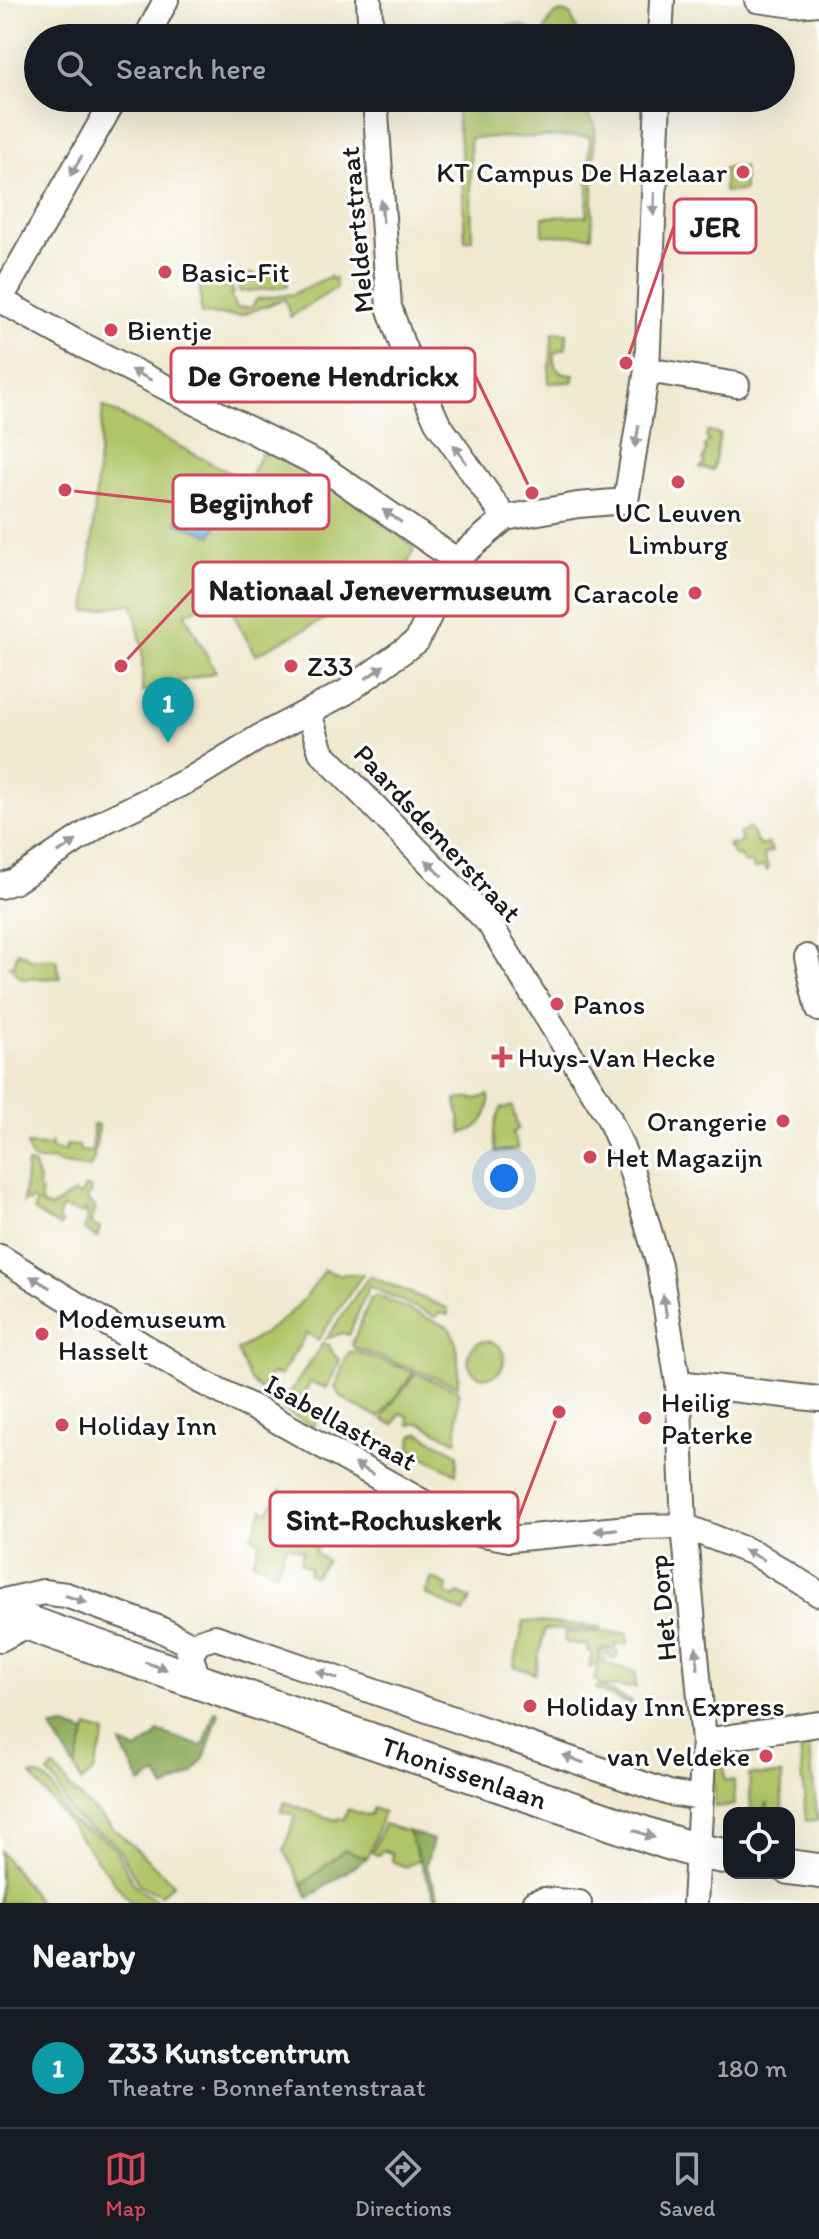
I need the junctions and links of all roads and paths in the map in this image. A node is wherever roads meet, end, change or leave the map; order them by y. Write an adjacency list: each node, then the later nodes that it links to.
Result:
1 (166, 0): 6 (street)
2 (369, 0): 7 (street)
3 (662, 0): 8 (street)
4 (757, 0): 5 (street)
5 (809, 3)
6 (153, 24)
7 (370, 24)
8 (661, 24)
9 (107, 112): 12 (street, one-way to 12)
10 (376, 112): 15 (street, Meldertstraat, one-way to 10)
11 (657, 112): 13 (street, one-way to 13)
12 (0, 300): 16 (street, one-way to 12)
13 (647, 370): 14 (street); 15 (street, one-way to 15)
14 (737, 385)
15 (505, 518): 16 (street)
16 (456, 560): 17 (street, one-way to 16)
17 (309, 713): 18 (street, one-way to 17); 22 (street, Paardsdemerstraat, one-way to 17)
18 (0, 886)
19 (807, 957): 20 (street)
20 (819, 1009)
21 (0, 1257): 24 (street, Isabellastraat, one-way to 21)
22 (678, 1383): 23 (street); 24 (street, Paardsdemerstraat)
23 (819, 1399)
24 (684, 1526): 25 (street, Het Dorp, one-way to 24); 31 (street, Het Dorp, one-way to 24)
25 (819, 1594)
26 (0, 1604): 27 (main road, Thonissenlaan); 29 (street, Thonissenlaan, one-way to 29)
27 (31, 1623): 28 (street); 29 (main road, Thonissenlaan, one-way to 29)
28 (0, 1639)
29 (194, 1668): 32 (street, Thonissenlaan, one-way to 29); 33 (main road, Thonissenlaan, one-way to 33)
30 (819, 1724): 31 (street)
31 (704, 1741): 32 (street, Het Dorp)
32 (701, 1798): 33 (street, Het Dorp)
33 (713, 1854): 38 (street, Het Dorp)
34 (795, 1868): 35 (main road)
35 (819, 1871)
36 (534, 1903): 37 (street)
37 (579, 1903)
38 (695, 1903)

